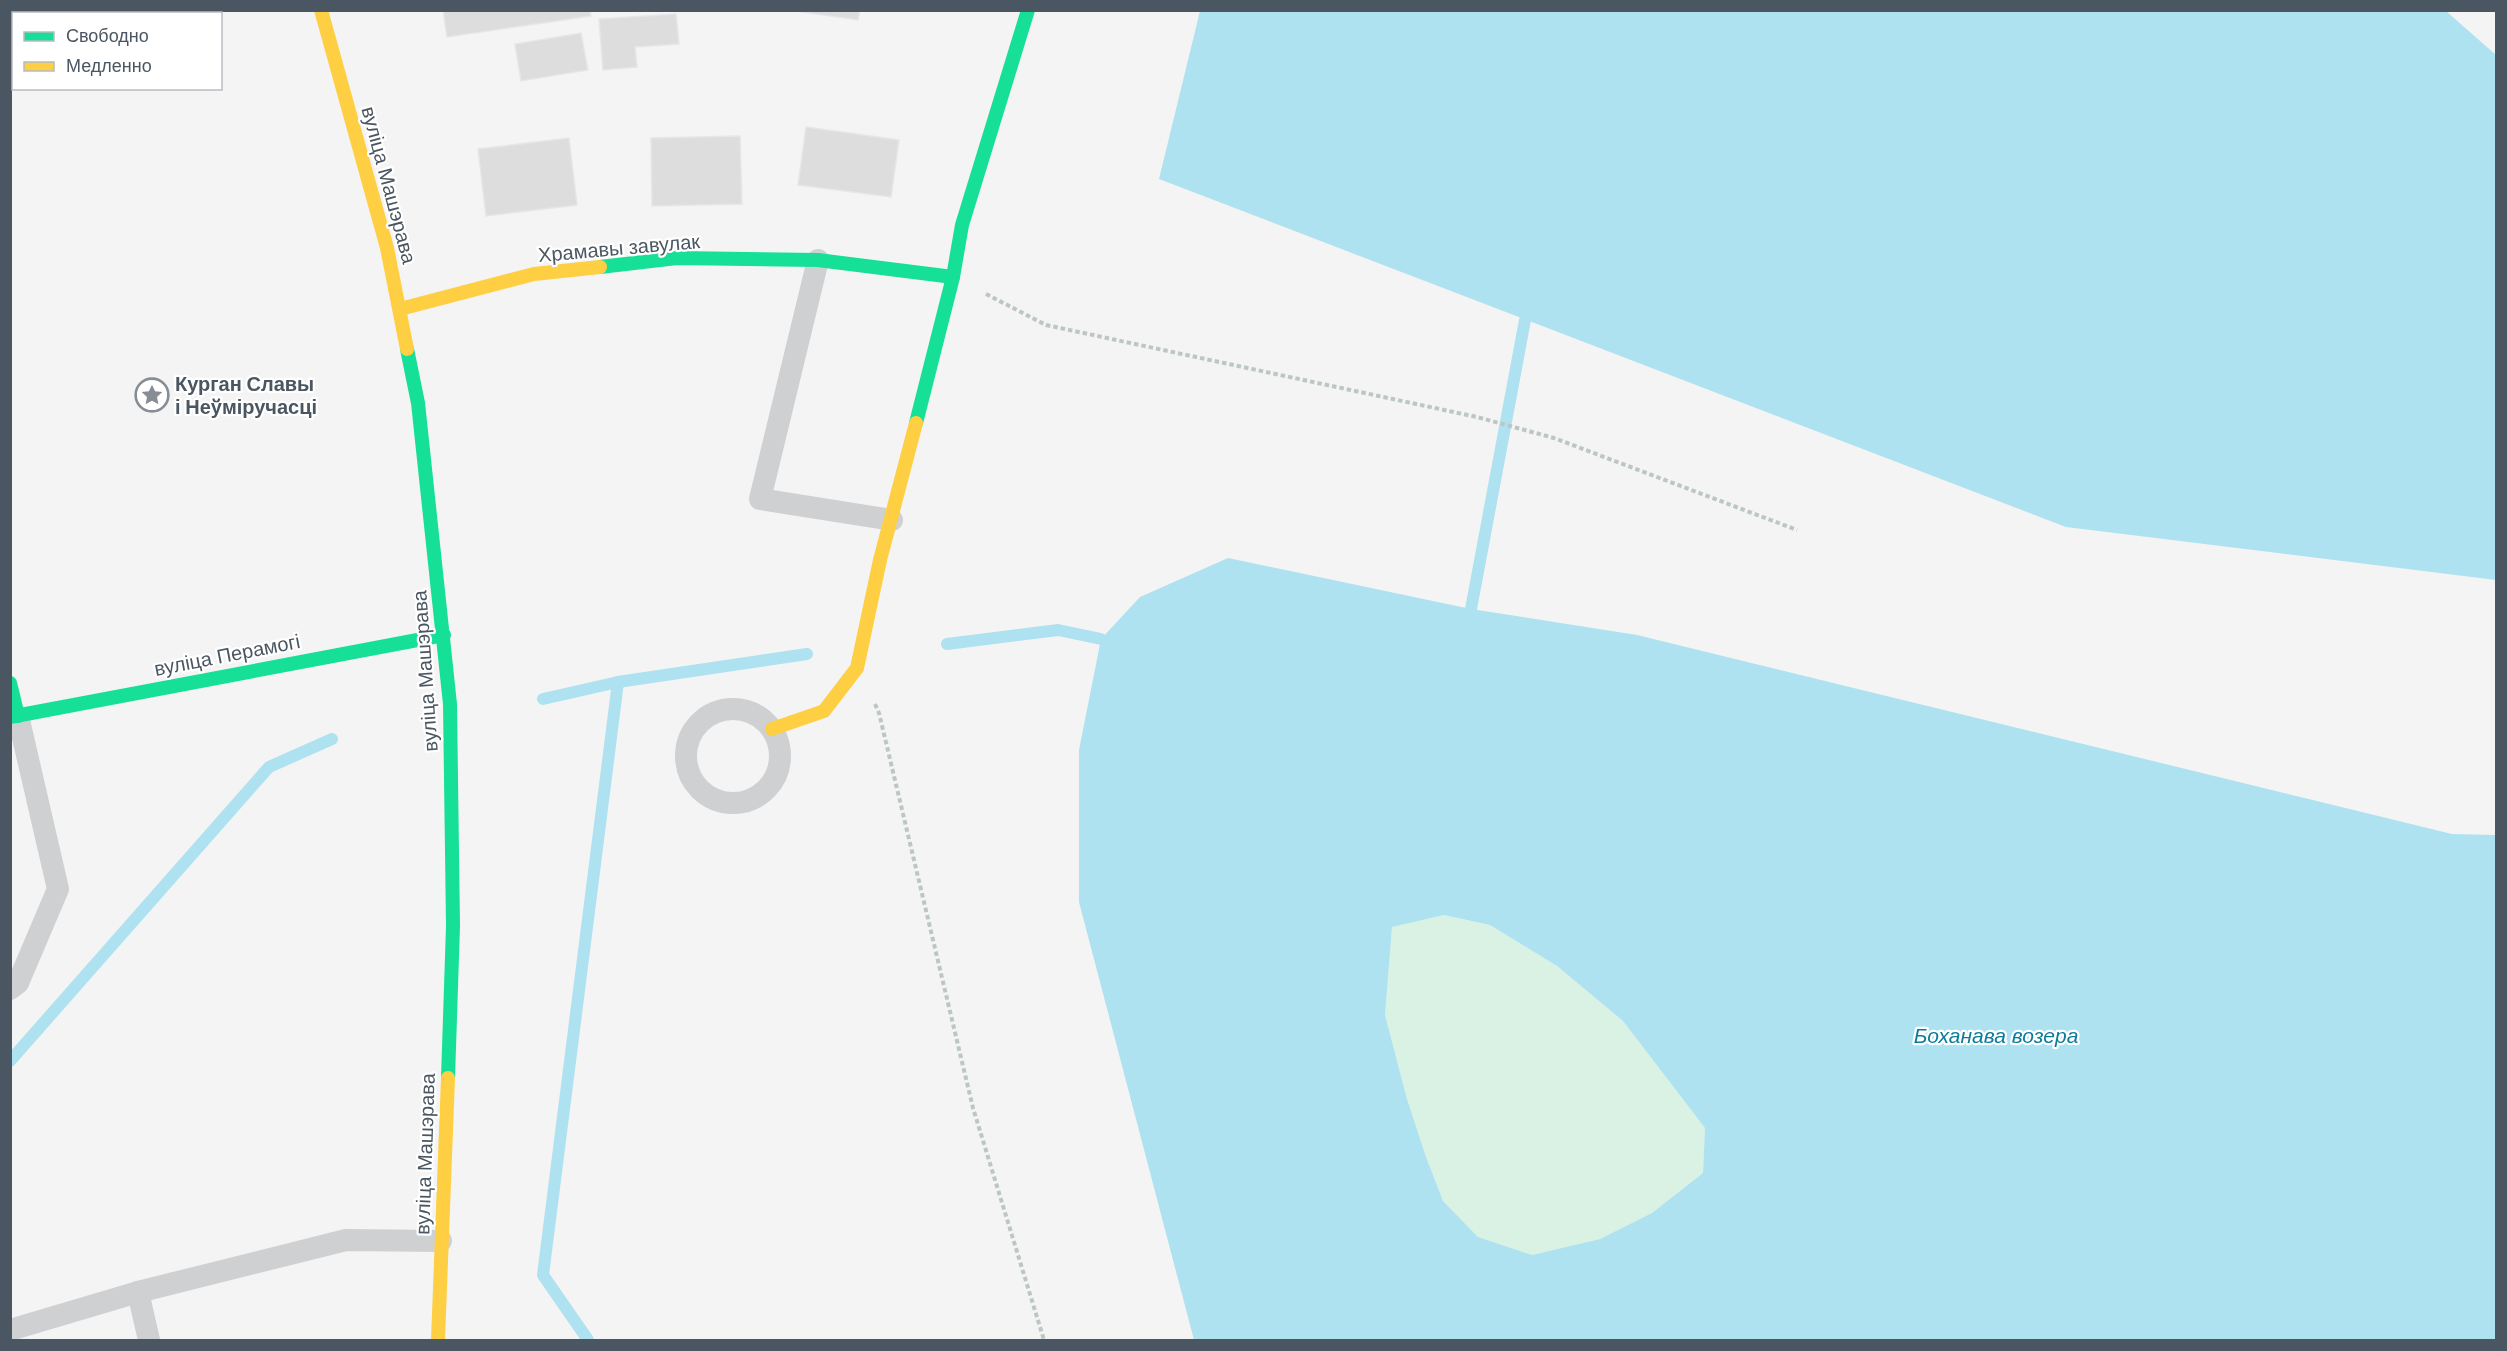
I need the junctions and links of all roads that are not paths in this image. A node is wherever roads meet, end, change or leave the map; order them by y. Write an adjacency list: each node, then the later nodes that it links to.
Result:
1 (321, 10): 5 (street, вуліца Машэрава)
2 (1028, 10): 4 (street)
3 (818, 260): 4 (street, Храмавы завулак); 5 (street, Храмавы завулак); 6 (lane)
4 (953, 277): 6 (street)
5 (400, 309): 7 (street, вуліца Машэрава)
6 (892, 520): 10 (street)
7 (444, 636): 9 (street, вуліца Перамогі); 12 (street, вуліца Машэрава)
8 (10, 683): 9 (street)
9 (14, 716): 11 (lane)
10 (772, 729): 10 (lane)
11 (10, 989)
12 (441, 1241): 13 (lane); 16 (street, вуліца Машэрава)
13 (138, 1292): 14 (lane); 15 (lane)
14 (10, 1330)
15 (149, 1341)
16 (438, 1341)

